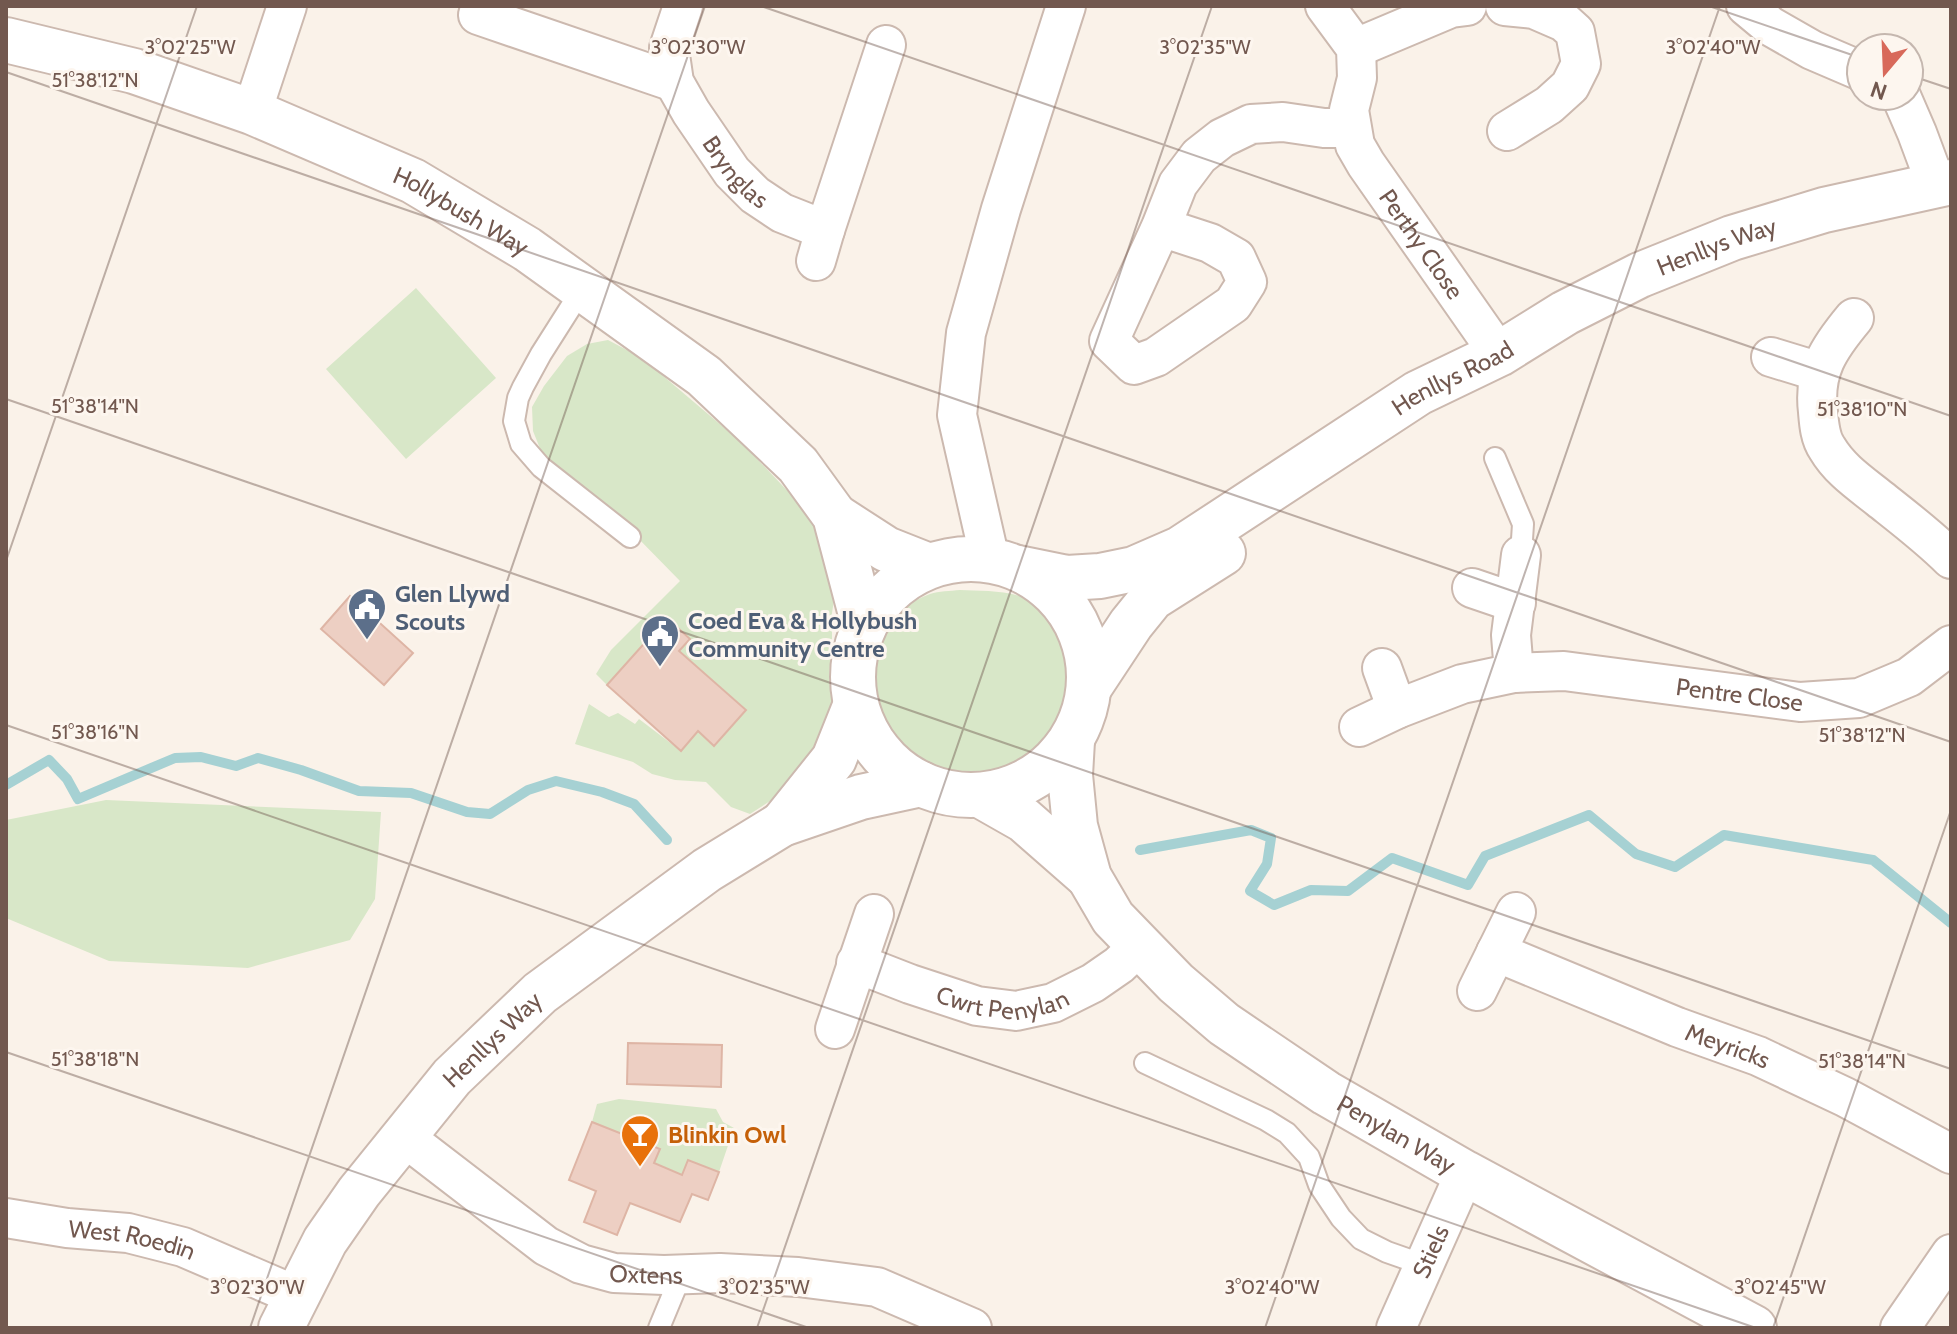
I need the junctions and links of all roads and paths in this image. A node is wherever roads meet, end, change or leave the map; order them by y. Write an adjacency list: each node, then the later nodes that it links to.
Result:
1 (287, 6): 14 (street)
2 (683, 6): 13 (street, Brynglas)
3 (1066, 6): 30 (street)
4 (1325, 6): 11 (street)
5 (1467, 6): 11 (street)
6 (1505, 6): 17 (street)
7 (1746, 6): 12 (street)
8 (479, 10): 13 (street)
9 (6, 40): 14 (street, Hollybush Way)
10 (886, 45): 13 (street, Brynglas)
11 (1356, 48): 16 (street, Perthy Close)
12 (1845, 64)
13 (674, 82)
14 (252, 112): 20 (street, Hollybush Way)
15 (1908, 112): 18 (street)
16 (1351, 128): 19 (street); 22 (street, Perthy Close)
17 (1507, 131)
18 (1943, 183): 22 (street, Henllys Way)
19 (1161, 227)
20 (585, 290): 26 (street, Hollybush Way); 27 (lane)
21 (1854, 318): 24 (street)
22 (1499, 354): 30 (street, Henllys Road); 38 (street, Henllys Road)
23 (1771, 357): 24 (street)
24 (1820, 372): 29 (street)
25 (1495, 458): 28 (lane)
26 (835, 516): 31 (street, Hollybush Way); 34 (street, Hollybush Way)
27 (630, 537)
28 (1521, 555): 33 (street)
29 (1951, 559)
30 (1004, 564): 31 (street); 38 (street)
31 (929, 566): 34 (street)
32 (1472, 588): 33 (street)
33 (1516, 603): 37 (street)
34 (864, 626): 39 (street)
35 (1951, 645): 37 (street, Pentre Close)
36 (1382, 668): 40 (street)
37 (1514, 673): 40 (street, Pentre Close)
38 (1090, 686): 42 (street)
39 (856, 704): 43 (street); 45 (street)
40 (1397, 709): 41 (street, Pentre Close)
41 (1359, 727)
42 (1072, 741): 44 (street); 46 (street, Penylan Way)
43 (921, 784): 44 (street); 45 (street)
44 (980, 795): 46 (street, Penylan Way)
45 (782, 824): 55 (street, Henllys Way)
46 (1089, 877): 49 (street, Penylan Way)
47 (1516, 912): 50 (street)
48 (874, 914): 51 (street)
49 (1139, 946): 51 (street, Cwrt Penylan); 57 (street, Penylan Way)
50 (1496, 952): 52 (street); 56 (street, Meyricks)
51 (856, 963): 53 (street)
52 (1477, 991)
53 (835, 1029)
54 (1145, 1063): 60 (lane)
55 (403, 1136): 61 (street, Oxtens); 62 (street, Henllys Way)
56 (1951, 1154)
57 (1465, 1173): 60 (street, Stiels); 66 (street, Penylan Way)
58 (6, 1218): 62 (street, West Roedin)
59 (1951, 1254): 67 (street)
60 (1424, 1265): 65 (street, Stiels)
61 (681, 1275): 63 (street, Oxtens); 64 (lane)
62 (289, 1312)
63 (960, 1326)
64 (659, 1328)
65 (1396, 1328)
66 (1754, 1328)
67 (1900, 1328)

